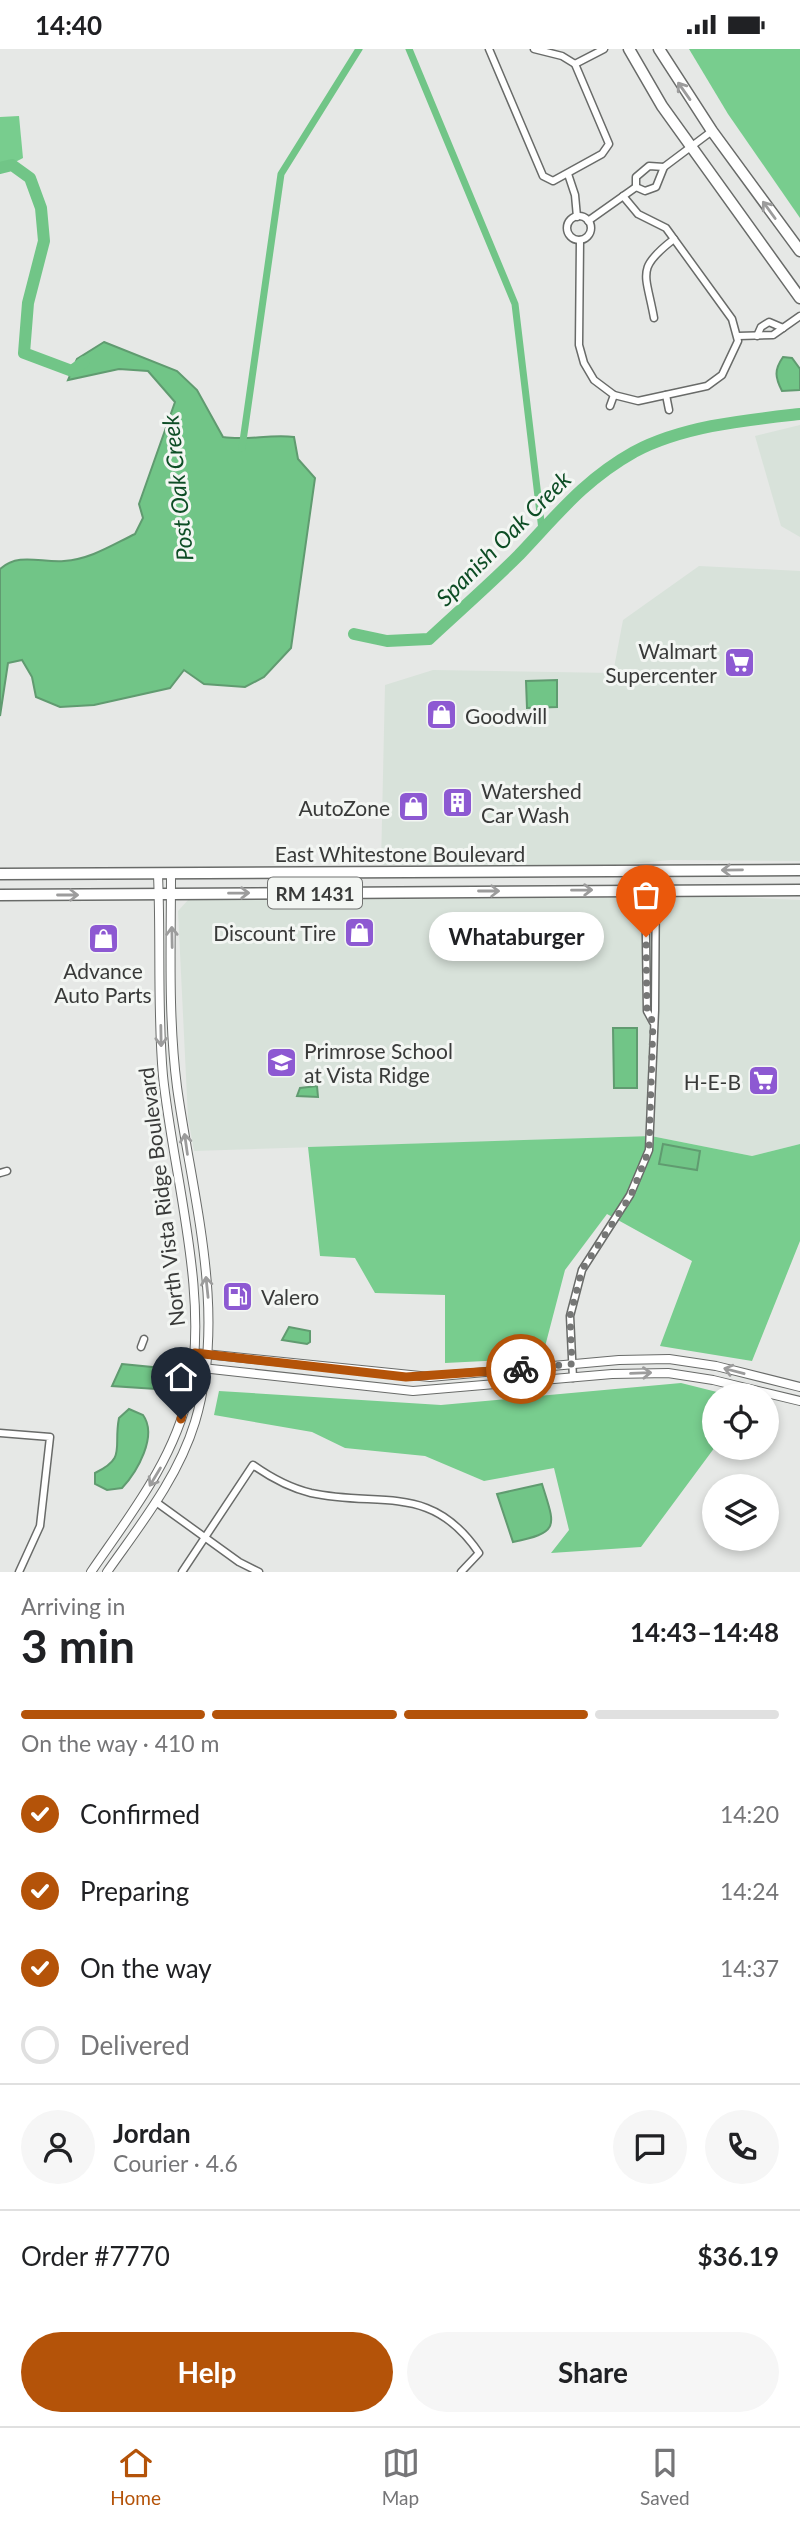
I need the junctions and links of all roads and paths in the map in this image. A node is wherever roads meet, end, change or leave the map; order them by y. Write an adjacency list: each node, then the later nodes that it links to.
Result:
1 (489, 49): 10 (street)
2 (534, 49): 6 (street)
3 (604, 49): 6 (street)
4 (628, 49): 8 (main road)
5 (659, 49): 7 (main road, one-way to 5)
6 (575, 64): 10 (street)
7 (712, 131): 8 (street); 17 (main road, one-way to 7)
8 (691, 147): 9 (street); 18 (main road)
9 (664, 167): 11 (street); 11 (street)
10 (568, 174): 13 (street)
11 (636, 187): 12 (street)
12 (623, 196): 14 (street); 15 (street)
13 (577, 217): 14 (street); 16 (street)
14 (588, 221): 16 (street)
15 (674, 239): 20 (street); 22 (street)
16 (580, 240): 24 (street)
17 (800, 251)
18 (800, 298)
19 (800, 316): 21 (street)
20 (654, 318)
21 (783, 328): 23 (street); 23 (street)
22 (738, 336): 23 (street); 25 (street)
23 (757, 336)
24 (614, 395): 25 (street); 26 (street)
25 (666, 395): 27 (street)
26 (610, 407)
27 (669, 410)
28 (800, 870): 29 (main road, East Whitestone Boulevard / RM 1431, one-way to 29)
29 (651, 871): 32 (main road, East Whitestone Boulevard / RM 1431); 34 (street); 34 (street)
30 (0, 874): 31 (main road, East Whitestone Boulevard / RM 1431)
31 (158, 875): 32 (main road, East Whitestone Boulevard / RM 1431); 35 (street, North Vista Ridge Boulevard)
32 (171, 875): 35 (street, North Vista Ridge Boulevard)
33 (800, 887): 34 (main road, East Whitestone Boulevard / RM 1431)
34 (651, 889): 35 (main road, East Whitestone Boulevard / RM 1431, one-way to 34); 37 (street); 37 (street)
35 (165, 894): 36 (main road, East Whitestone Boulevard / RM 1431, one-way to 35); 40 (street, North Vista Ridge Boulevard, one-way to 40); 41 (street, North Vista Ridge Boulevard, one-way to 35)
36 (0, 895)
37 (653, 1022): 42 (street)
38 (144, 1339): 39 (street)
39 (141, 1347)
40 (195, 1353): 41 (street); 43 (street, North Vista Ridge Boulevard)
41 (209, 1355): 42 (street); 44 (street, North Vista Ridge Boulevard)
42 (572, 1364): 45 (street); 46 (street, one-way to 42)
43 (193, 1367): 44 (street); 52 (street, North Vista Ridge Boulevard, one-way to 52)
44 (207, 1369): 45 (street); 49 (street, North Vista Ridge Boulevard)
45 (573, 1378): 47 (street, one-way to 47)
46 (800, 1387)
47 (800, 1401)
48 (0, 1433): 51 (street)
49 (156, 1502): 50 (street); 53 (street, North Vista Ridge Boulevard)
50 (206, 1536): 54 (street); 55 (street); 56 (street)
51 (19, 1572)
52 (91, 1572)
53 (107, 1572)
54 (182, 1572)
55 (259, 1572)
56 (461, 1572)

